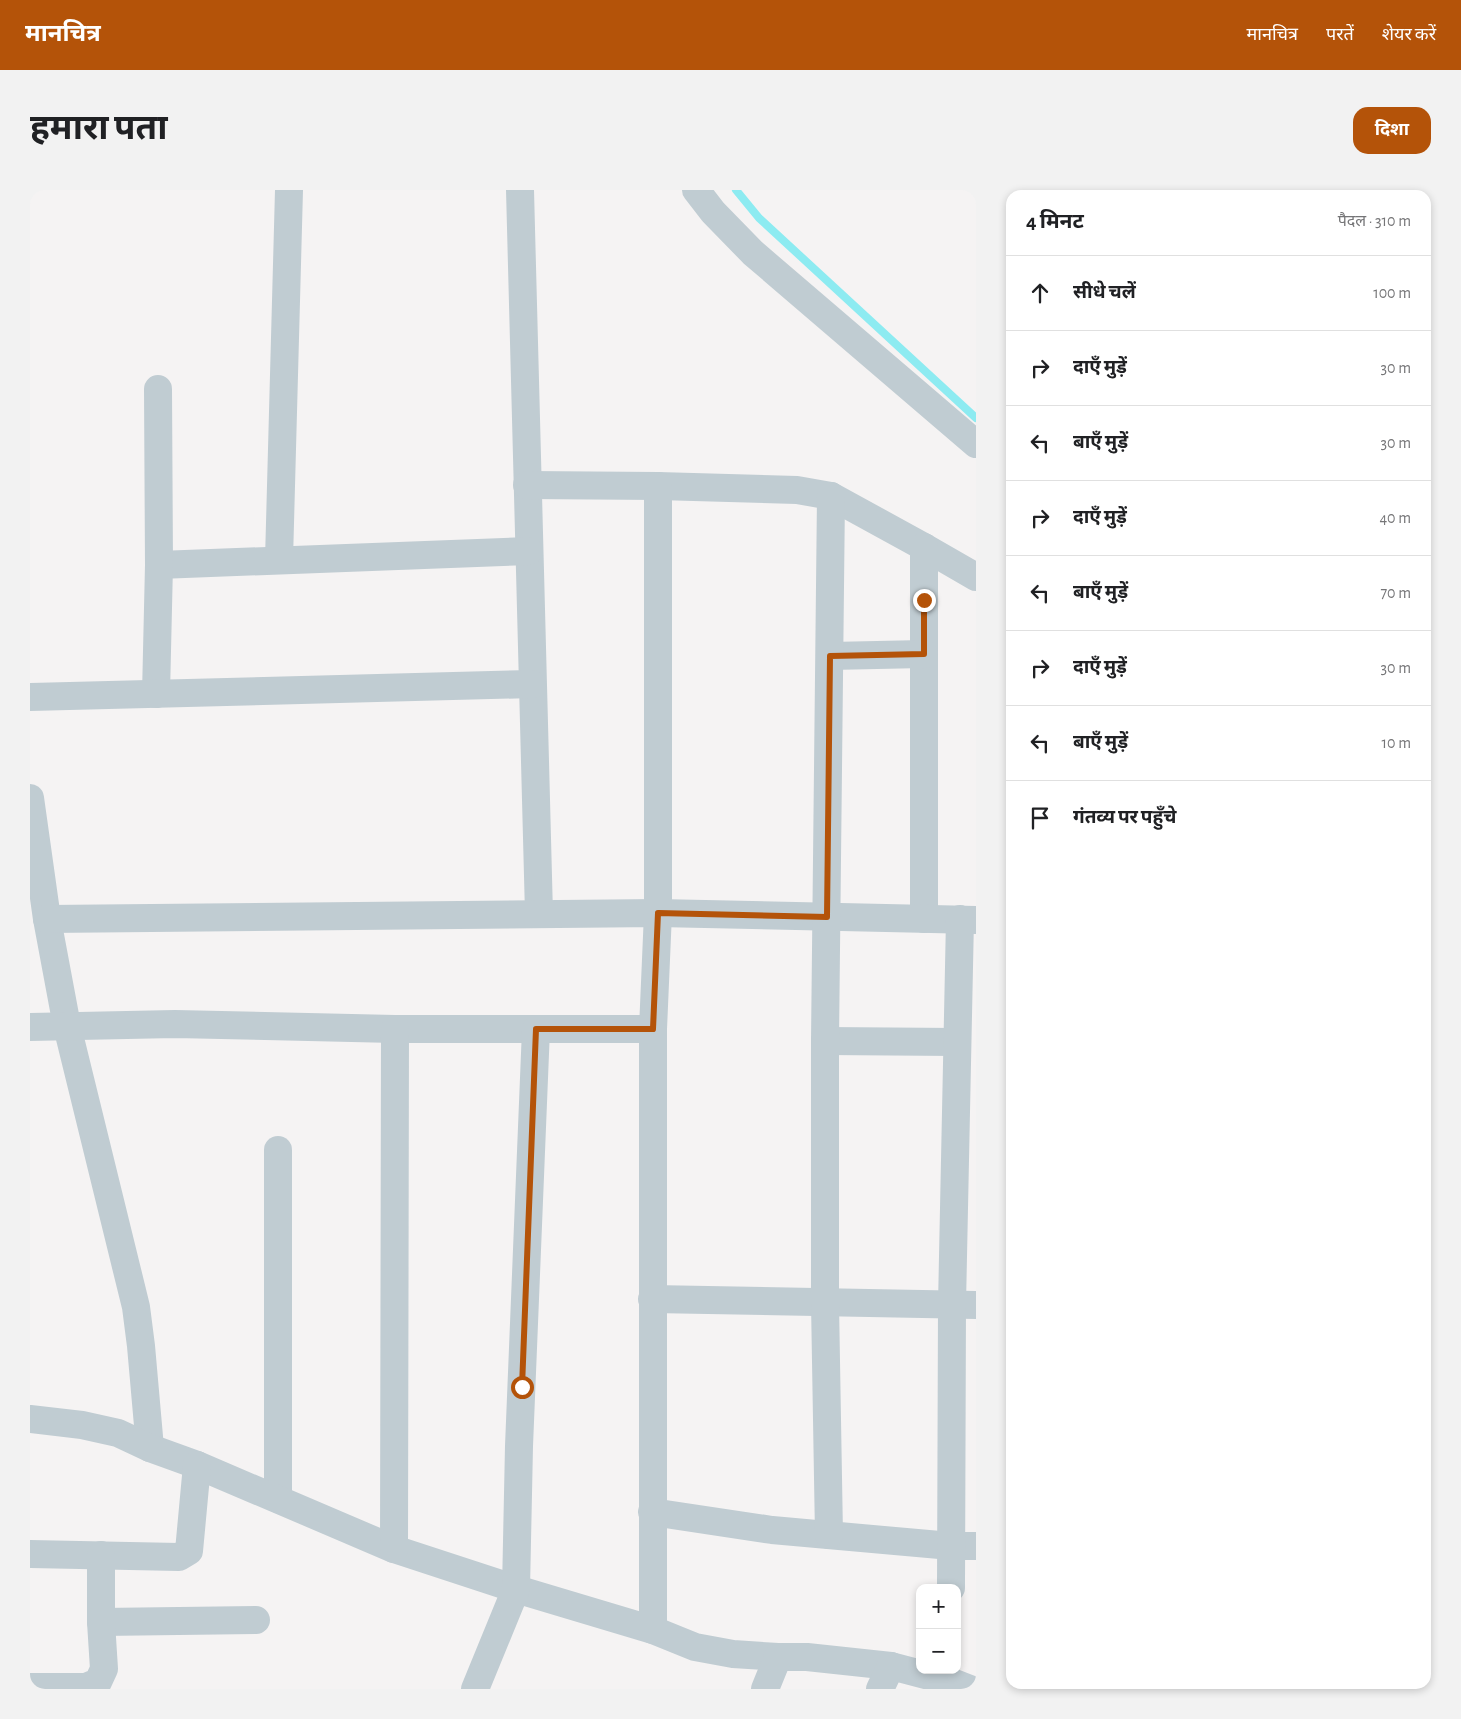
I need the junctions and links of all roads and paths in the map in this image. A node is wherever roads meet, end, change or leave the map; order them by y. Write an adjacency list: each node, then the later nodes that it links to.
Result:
1 (289, 190): 11 (street)
2 (520, 190): 6 (street)
3 (696, 190): 5 (street)
4 (158, 389): 12 (street)
5 (976, 444)
6 (527, 485): 7 (street); 10 (street)
7 (658, 486): 8 (street); 20 (street)
8 (831, 496): 9 (street); 15 (street)
9 (924, 547): 13 (street); 14 (street)
10 (529, 551): 11 (street); 16 (street)
11 (280, 560): 12 (street)
12 (159, 564): 17 (street)
13 (976, 577)
14 (924, 654): 15 (street); 24 (street)
15 (830, 656): 22 (street)
16 (532, 684): 17 (street); 21 (street)
17 (156, 694): 18 (street)
18 (30, 697)
19 (30, 798): 23 (street)
20 (658, 913): 21 (street); 22 (street); 30 (street)
21 (539, 914): 23 (street)
22 (827, 917): 24 (street); 31 (street)
23 (47, 919): 26 (street)
24 (924, 919): 25 (street)
25 (968, 920): 32 (street)
26 (66, 1026): 27 (street); 28 (street); 38 (street)
27 (30, 1027)
28 (395, 1029): 29 (street); 44 (street)
29 (536, 1029): 30 (street); 48 (street)
30 (653, 1029): 34 (street)
31 (825, 1041): 32 (street); 35 (street)
32 (957, 1042): 36 (street)
33 (278, 1150): 40 (street)
34 (652, 1299): 35 (street); 41 (street)
35 (825, 1303): 36 (street); 42 (street)
36 (964, 1305): 43 (street)
37 (30, 1419): 38 (street)
38 (150, 1448): 39 (street)
39 (197, 1465): 40 (street); 46 (street)
40 (278, 1499): 44 (street)
41 (652, 1512): 42 (street); 51 (street)
42 (829, 1535): 43 (street)
43 (964, 1546): 47 (street)
44 (394, 1549): 48 (street)
45 (30, 1554): 46 (street)
46 (101, 1556): 50 (street)
47 (952, 1584)
48 (516, 1589): 51 (street); 57 (street)
49 (256, 1620): 50 (street)
50 (101, 1622): 55 (street)
51 (653, 1630): 52 (street)
52 (778, 1657): 53 (street); 58 (street)
53 (886, 1678): 54 (street)
54 (955, 1683)
55 (98, 1686): 56 (street)
56 (30, 1687)
57 (475, 1689)
58 (765, 1689)

